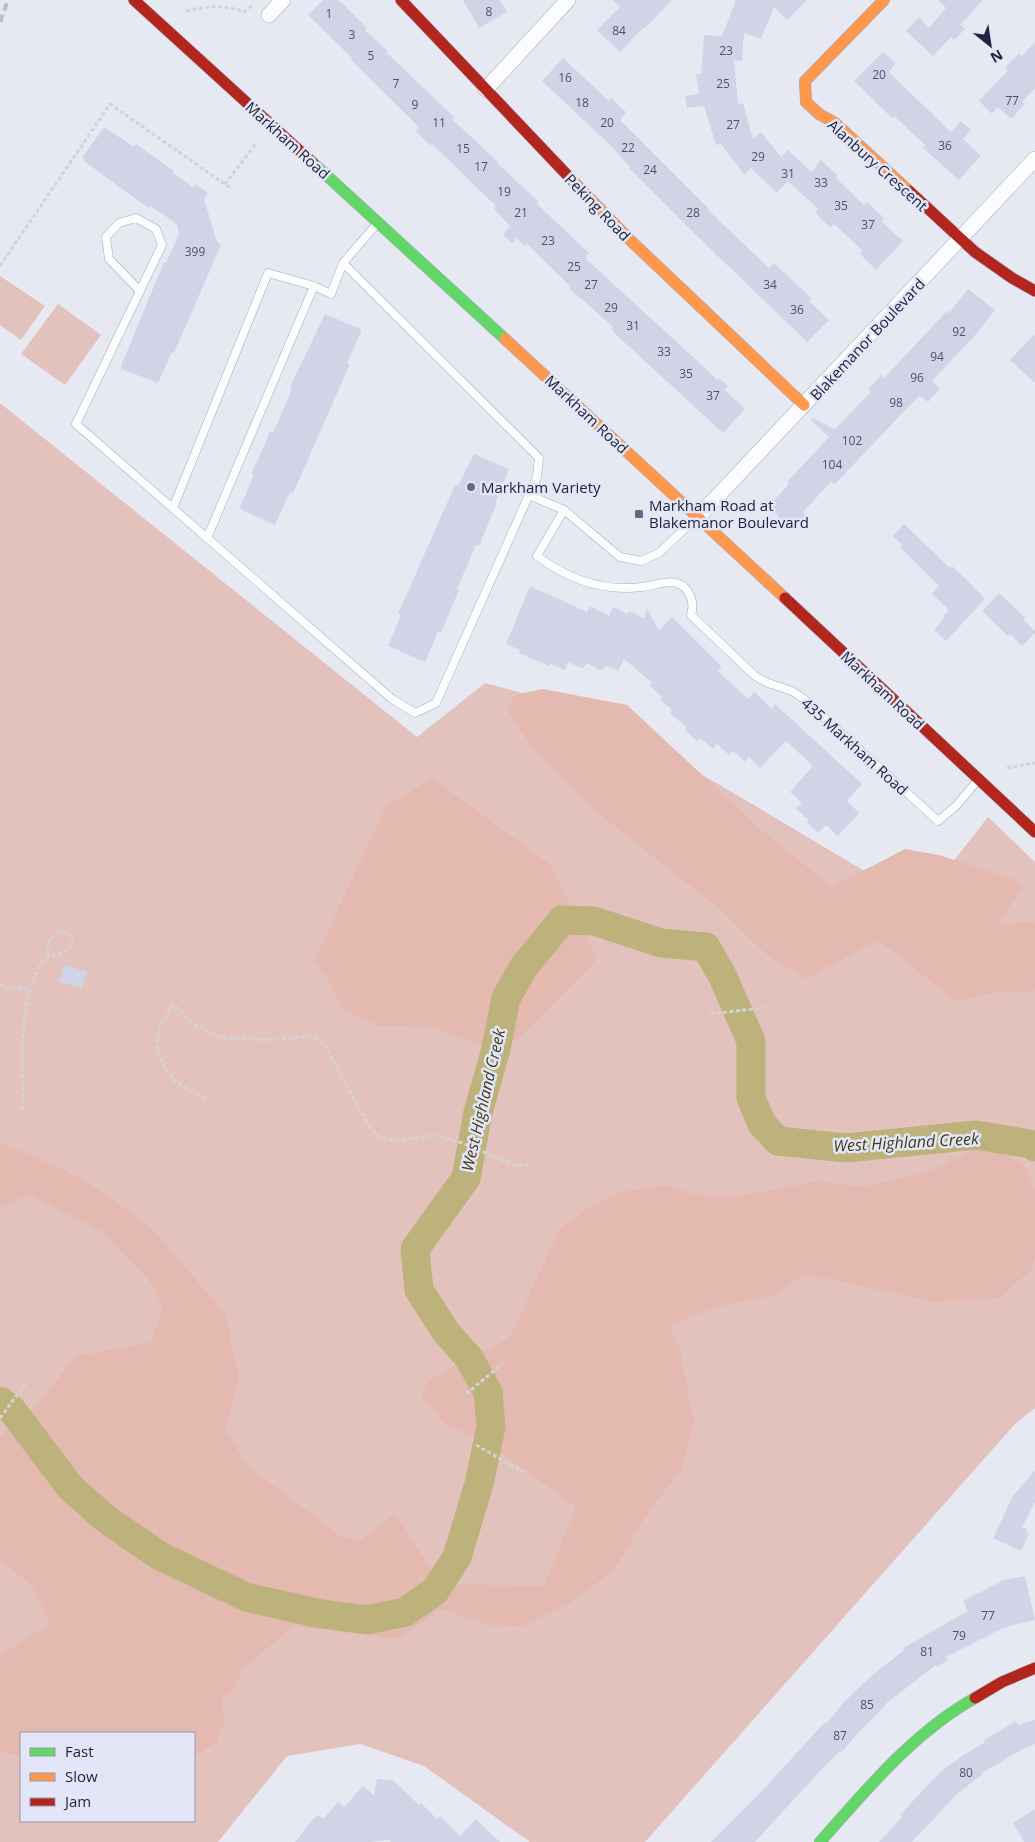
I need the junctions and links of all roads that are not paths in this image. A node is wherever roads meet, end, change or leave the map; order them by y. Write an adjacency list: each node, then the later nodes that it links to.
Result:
1 (134, 0): 9 (street, Markham Road)
2 (283, 0): 6 (street)
3 (401, 0): 7 (street, Peking Road)
4 (568, 0): 7 (street)
5 (884, 0): 10 (street, Alanbury Crescent)
6 (269, 14)
7 (486, 89): 15 (street, Peking Road)
8 (1035, 159): 10 (street, Blakemanor Boulevard)
9 (378, 222): 11 (lane); 19 (street, Markham Road)
10 (960, 239): 14 (street, Alanbury Crescent); 15 (street, Blakemanor Boulevard)
11 (343, 263): 12 (lane); 16 (lane)
12 (314, 286): 17 (lane); 20 (lane)
13 (140, 291): 13 (lane); 17 (lane)
14 (1035, 291)
15 (804, 405): 19 (street, Blakemanor Boulevard)
16 (529, 495): 18 (lane); 20 (lane)
17 (173, 508): 20 (lane)
18 (564, 510): 19 (lane); 21 (lane, 435 Markham Road)
19 (698, 517): 21 (street, Markham Road)
20 (207, 538)
21 (978, 779): 22 (street, Markham Road)
22 (1035, 832)
23 (1035, 1668): 24 (street)
24 (820, 1842)

